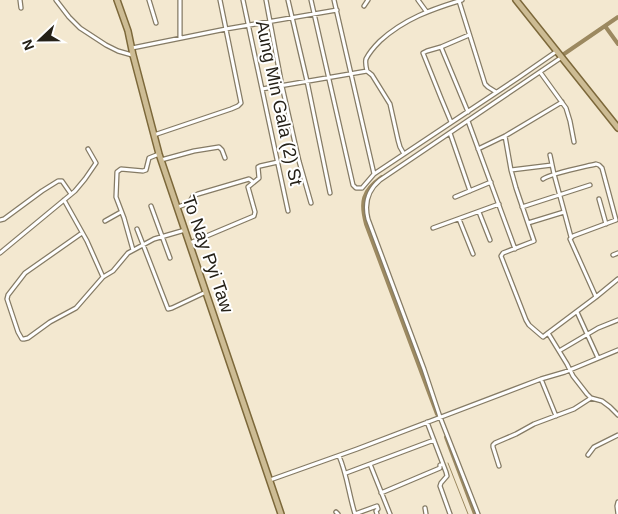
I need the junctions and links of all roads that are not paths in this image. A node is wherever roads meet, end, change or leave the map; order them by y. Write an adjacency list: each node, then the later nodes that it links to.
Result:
1 (20, 0): 17 (street)
2 (56, 0): 31 (street)
3 (118, 0): 29 (main road, To Nay Pyi Taw)
4 (149, 0): 23 (street)
5 (180, 0): 27 (street)
6 (220, 0): 25 (street)
7 (243, 0): 24 (street, Aung Min Gala (2) St)
8 (266, 0): 22 (street)
9 (288, 0): 21 (street)
10 (311, 0): 20 (street)
11 (334, 0): 18 (street)
12 (368, 0): 16 (street)
13 (418, 0): 19 (street)
14 (460, 0): 19 (street); 26 (street)
15 (516, 0): 30 (main road)
16 (364, 6)
17 (21, 8)
18 (337, 10): 20 (street); 35 (street)
19 (426, 11): 33 (street)
20 (315, 14): 21 (street); 36 (street)
21 (292, 18): 22 (street); 37 (street)
22 (270, 22): 24 (street); 38 (street)
23 (156, 23)
24 (249, 25): 25 (street); 39 (street, Aung Min Gala (2) St)
25 (226, 29): 27 (street); 47 (street)
26 (469, 35): 28 (street); 40 (street)
27 (180, 38): 29 (street)
28 (440, 47): 42 (street); 44 (street)
29 (132, 48): 31 (main road, To Nay Pyi Taw)
30 (557, 50): 32 (main road); 40 (street)
31 (133, 55): 47 (main road, To Nay Pyi Taw)
32 (562, 57): 34 (street); 45 (main road)
33 (367, 71): 35 (street); 52 (street)
34 (540, 72): 41 (street); 43 (street)
35 (351, 73): 36 (street); 59 (street)
36 (329, 77): 37 (street); 59 (street)
37 (307, 81): 38 (street); 66 (street)
38 (282, 86): 39 (street); 72 (street)
39 (262, 89): 56 (street, Aung Min Gala (2) St)
40 (496, 92): 42 (street)
41 (562, 102): 48 (street); 49 (street)
42 (468, 112): 44 (street)
43 (468, 121): 46 (street); 51 (street)
44 (451, 122): 52 (street)
45 (618, 128)
46 (450, 133): 65 (street); 119 (street)
47 (154, 135): 54 (main road, To Nay Pyi Taw)
48 (505, 136): 51 (street); 58 (street)
49 (574, 142)
50 (88, 149): 67 (street)
51 (478, 149): 63 (street)
52 (404, 154): 59 (street)
53 (550, 155): 57 (street)
54 (160, 157): 55 (street); 75 (main road, To Nay Pyi Taw); 78 (street)
55 (225, 158)
56 (278, 162): 62 (street); 77 (street, Aung Min Gala (2) St)
57 (552, 166): 58 (street); 60 (street)
58 (511, 170): 76 (street)
59 (374, 174)
60 (554, 174): 61 (street); 68 (street); 83 (street)
61 (543, 179)
62 (253, 182): 75 (street); 94 (street)
63 (491, 182): 65 (street); 73 (street)
64 (590, 185): 68 (street)
65 (470, 191): 69 (street)
66 (330, 193)
67 (71, 194): 71 (street); 82 (street)
68 (560, 194): 76 (street); 80 (street)
69 (456, 197)
70 (598, 199): 86 (street)
71 (64, 200): 90 (street); 98 (street)
72 (311, 203)
73 (499, 204): 79 (street); 96 (street)
74 (151, 206): 91 (street)
75 (178, 207): 89 (main road, To Nay Pyi Taw)
76 (522, 207): 85 (street)
77 (288, 211)
78 (121, 212): 84 (street); 97 (street)
79 (479, 212): 81 (street); 93 (street)
80 (564, 212): 85 (street); 92 (street)
81 (459, 219): 87 (street); 100 (street)
82 (0, 220)
83 (617, 220): 86 (street)
84 (105, 221)
85 (528, 223): 96 (street)
86 (606, 224): 92 (street)
87 (433, 228)
88 (137, 229): 95 (street)
89 (185, 230): 91 (street); 94 (main road, To Nay Pyi Taw)
90 (82, 233): 103 (street); 103 (street)
91 (162, 236): 95 (street); 102 (street)
92 (571, 237): 106 (street)
93 (490, 240)
94 (190, 243): 105 (main road, To Nay Pyi Taw)
95 (144, 244): 97 (street); 105 (street)
96 (515, 249): 109 (street)
97 (132, 250): 103 (street)
98 (0, 253)
99 (618, 253): 101 (street)
100 (473, 254)
101 (613, 255)
102 (170, 258)
103 (103, 277)
104 (618, 279): 106 (street)
105 (206, 292): 129 (main road, To Nay Pyi Taw)
106 (596, 297): 107 (street)
107 (577, 312): 109 (street); 110 (street)
108 (618, 320): 110 (street)
109 (548, 333): 112 (street)
110 (588, 334): 112 (street); 113 (street)
111 (618, 350): 113 (street)
112 (559, 351): 114 (street)
113 (598, 358): 114 (street)
114 (569, 369): 115 (street); 116 (street)
115 (541, 379): 118 (street); 119 (street)
116 (591, 398): 117 (street); 118 (street)
117 (618, 415)
118 (556, 416): 127 (street)
119 (439, 418): 120 (street); 139 (street)
120 (426, 422): 122 (street); 124 (street)
121 (618, 435): 123 (street)
122 (434, 440): 125 (street); 126 (street)
123 (588, 455)
124 (339, 456): 128 (street); 129 (street)
125 (370, 464): 128 (street); 130 (street)
126 (443, 464): 130 (street); 138 (street)
127 (499, 466)
128 (346, 473): 134 (street)
129 (269, 481): 133 (main road, To Nay Pyi Taw)
130 (381, 493): 136 (street)
131 (618, 502): 140 (street)
132 (425, 508): 137 (street)
133 (280, 514)
134 (355, 514): 135 (street)
135 (377, 514)
136 (390, 514)
137 (426, 514)
138 (450, 514)
139 (478, 514)
140 (618, 514)

